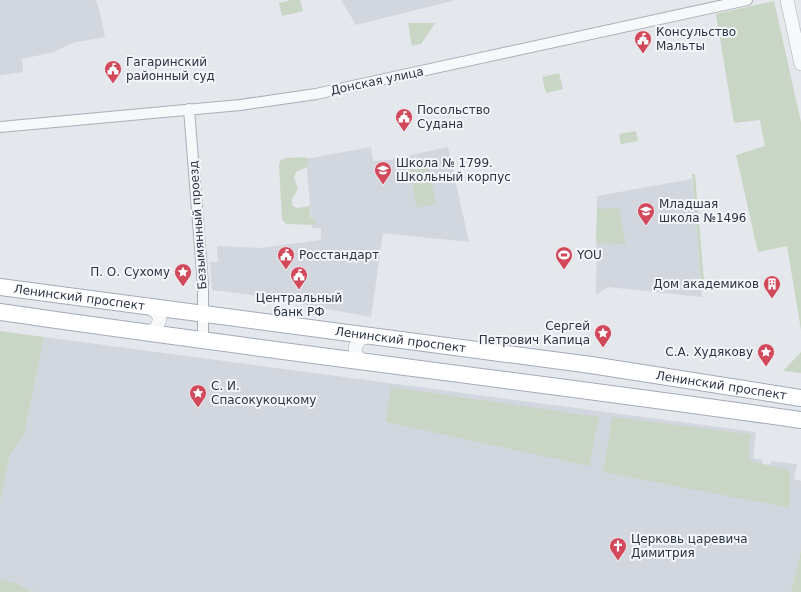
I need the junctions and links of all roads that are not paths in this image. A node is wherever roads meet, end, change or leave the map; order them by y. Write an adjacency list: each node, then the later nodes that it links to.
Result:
1 (748, 0): 4 (street, Донская улица)
2 (787, 0): 3 (street)
3 (801, 64)
4 (189, 109): 5 (street, Донская улица); 9 (street, Безымянный проезд)
5 (0, 127)
6 (0, 286): 7 (main road, Ленинский проспект)
7 (148, 305): 9 (main road, Ленинский проспект); 10 (street)
8 (0, 312): 10 (main road, Ленинский проспект)
9 (203, 312): 11 (main road, Ленинский проспект); 12 (street, Безымянный проезд)
10 (145, 333): 12 (main road, Ленинский проспект)
11 (368, 336): 13 (street); 14 (main road, Ленинский проспект)
12 (203, 340): 13 (main road, Ленинский проспект)
13 (364, 362): 15 (main road, Ленинский проспект)
14 (801, 398)
15 (801, 420)

